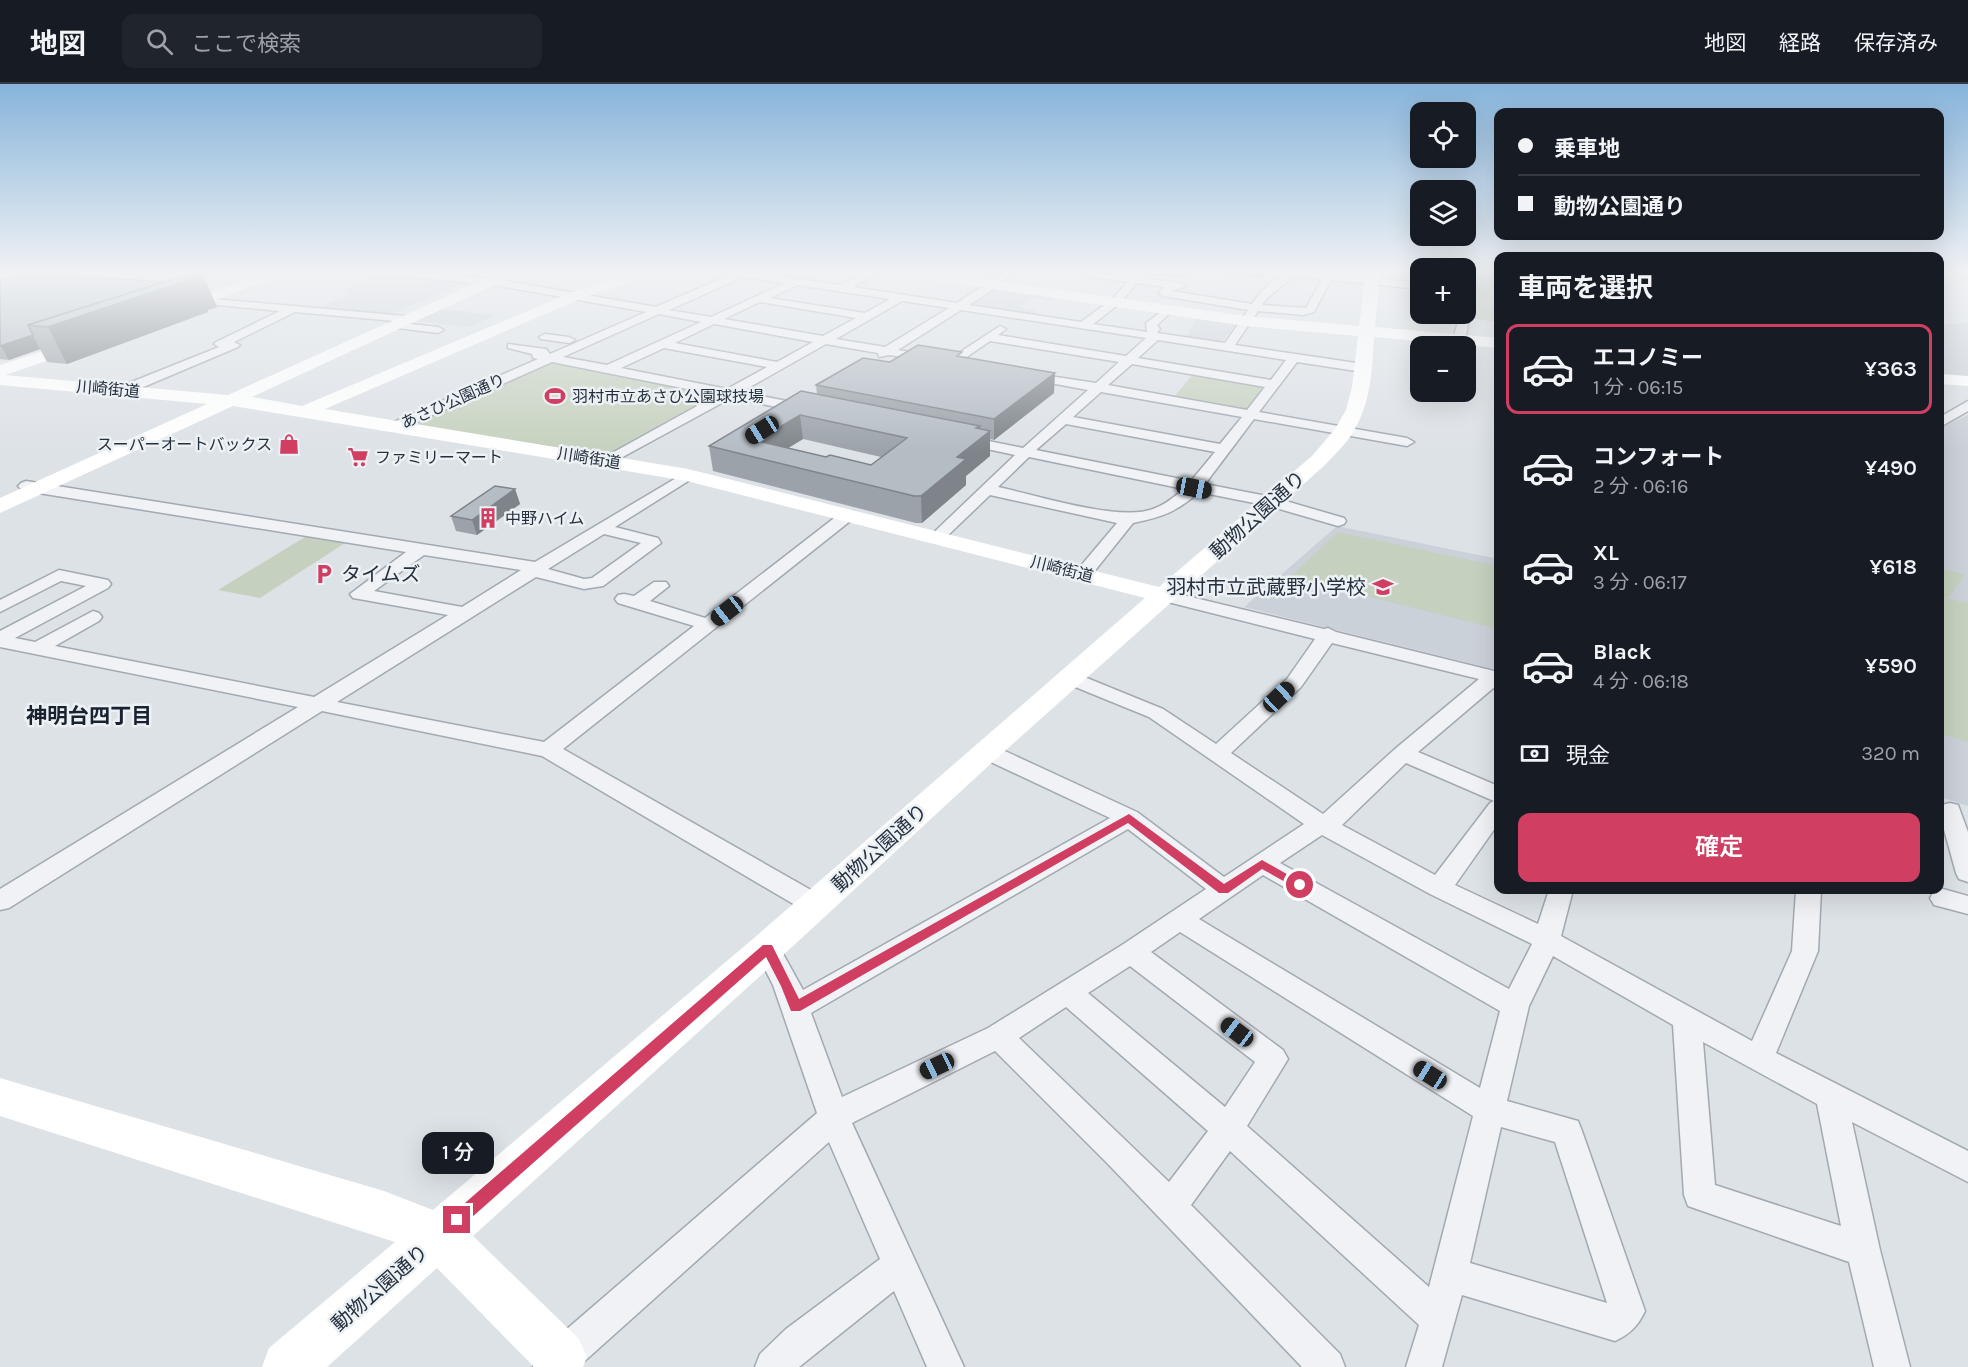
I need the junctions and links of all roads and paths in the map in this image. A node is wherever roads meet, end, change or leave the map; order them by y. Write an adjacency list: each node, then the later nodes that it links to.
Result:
1 (243, 333): 45 (street)
2 (372, 333): 47 (street)
3 (488, 333): 51 (street)
4 (586, 333): 20 (street, あさひ公園通り)
5 (600, 333): 28 (street, あさひ公園通り)
6 (687, 333): 24 (street)
7 (783, 333): 21 (street)
8 (838, 333): 21 (street)
9 (916, 333): 27 (street)
10 (995, 333): 19 (street)
11 (1133, 333): 16 (street)
12 (1153, 333): 16 (street)
13 (1238, 333): 26 (street)
14 (1366, 333): 17 (street); 35 (street, 動物公園通り)
15 (101, 336): 37 (street)
16 (1153, 336): 26 (street); 30 (street)
17 (1410, 336)
18 (545, 337): 20 (street)
19 (989, 337): 30 (street); 31 (street)
20 (569, 340): 28 (street, あさひ公園通り)
21 (825, 340): 27 (street); 33 (street)
22 (1476, 341): 23 (street)
23 (1494, 343)
24 (663, 344): 33 (street); 36 (street)
25 (512, 346): 28 (street)
26 (1228, 347): 29 (street)
27 (887, 351): 31 (street); 32 (street)
28 (543, 355): 36 (street); 57 (street, あさひ公園通り)
29 (1294, 358): 35 (street); 43 (street)
30 (1129, 360): 38 (street); 44 (street)
31 (951, 362): 34 (street)
32 (868, 363)
33 (779, 366): 46 (street)
34 (972, 366)
35 (1363, 368): 58 (street, 動物公園通り)
36 (609, 369): 46 (street)
37 (0, 371)
38 (1194, 371): 43 (street); 48 (street)
39 (1014, 373): 44 (street)
40 (1944, 379): 42 (street)
41 (0, 381): 45 (street, 川崎街道)
42 (1968, 381)
43 (1273, 384): 53 (street)
44 (1098, 388): 48 (street); 54 (street)
45 (124, 390): 47 (street, 川崎街道)
46 (731, 393): 49 (street); 63 (street)
47 (224, 399): 51 (street, 川崎街道); 66 (street)
48 (1169, 400): 53 (street)
49 (806, 402): 52 (street); 55 (street)
50 (1968, 405): 56 (street)
51 (305, 411): 57 (street, 川崎街道)
52 (821, 411)
53 (1251, 414): 58 (street); 61 (street)
54 (1064, 419): 61 (street); 62 (street)
55 (778, 420)
56 (1944, 420)
57 (386, 425): 63 (street, 川崎街道)
58 (1344, 431): 60 (street); 70 (street, 動物公園通り)
59 (949, 437): 62 (street)
60 (1407, 442)
61 (1224, 449): 67 (street)
62 (1026, 452): 67 (street); 68 (street)
63 (608, 461): 65 (street, 川崎街道)
64 (708, 463): 65 (street)
65 (688, 475): 72 (street, 川崎街道); 75 (street)
66 (32, 487): 69 (street); 71 (street); 77 (street)
67 (1194, 488): 70 (street); 73 (street)
68 (986, 489): 73 (street); 76 (street)
69 (0, 498)
70 (1272, 502): 74 (street); 81 (street, 動物公園通り)
71 (0, 506)
72 (848, 515): 76 (street, 川崎街道); 85 (street)
73 (1128, 519): 79 (street)
74 (1338, 521)
75 (602, 529): 78 (street); 78 (street)
76 (936, 538): 79 (street, 川崎街道)
77 (421, 549): 78 (street); 83 (street)
78 (536, 569): 83 (street)
79 (1083, 574): 81 (street, 川崎街道)
80 (660, 586): 85 (street)
81 (1167, 596): 86 (street); 90 (street, 動物公園通り)
82 (0, 607): 87 (street)
83 (468, 613): 92 (street)
84 (93, 617): 88 (street)
85 (710, 625): 93 (street)
86 (1328, 634): 89 (street); 95 (street)
87 (0, 640): 88 (street)
88 (38, 648): 92 (street)
89 (1494, 676)
90 (1070, 678): 94 (street, 動物公園通り); 95 (street)
91 (1494, 679): 96 (street)
92 (317, 706): 93 (street); 109 (street)
93 (548, 750): 110 (street)
94 (986, 751): 100 (street); 110 (street, 動物公園通り)
95 (1219, 753): 101 (street)
96 (1403, 754): 97 (street); 101 (street)
97 (1494, 793)
98 (1953, 812): 103 (street)
99 (1494, 813): 104 (street)
100 (1129, 818): 105 (street); 118 (street)
101 (1321, 824): 102 (street); 104 (street)
102 (1262, 864): 105 (street); 117 (street)
103 (1968, 873)
104 (1439, 888): 113 (street)
105 (1224, 890): 112 (street)
106 (1560, 894): 113 (street)
107 (1809, 894): 121 (street)
108 (1943, 898): 111 (street)
109 (0, 901)
110 (816, 905): 114 (street, 動物公園通り)
111 (1968, 905)
112 (1180, 920): 115 (street); 124 (street)
113 (1546, 940): 117 (street); 119 (street)
114 (767, 948): 118 (street); 129 (street, 動物公園通り)
115 (1131, 952): 116 (street); 126 (street)
116 (1067, 991): 120 (street); 126 (street)
117 (1515, 1006): 124 (street)
118 (795, 1008): 125 (street)
119 (1687, 1017): 121 (street); 130 (street)
120 (998, 1036): 125 (street); 128 (street)
121 (1759, 1059): 123 (street)
122 (0, 1097): 129 (street)
123 (1832, 1097): 127 (street); 130 (street)
124 (1490, 1110): 132 (street); 132 (street)
125 (834, 1118): 131 (street); 134 (street)
126 (1228, 1129): 128 (street); 133 (street)
127 (1968, 1167)
128 (1170, 1207): 138 (street)
129 (440, 1236): 134 (street); 135 (street, 動物公園通り)
130 (1863, 1250): 140 (street)
131 (900, 1265): 136 (street); 137 (street)
132 (1450, 1274): 133 (street)
133 (1439, 1319): 139 (street)
134 (556, 1362)
135 (288, 1367)
136 (774, 1367)
137 (946, 1367)
138 (1327, 1367)
139 (1424, 1367)
140 (1892, 1367)

